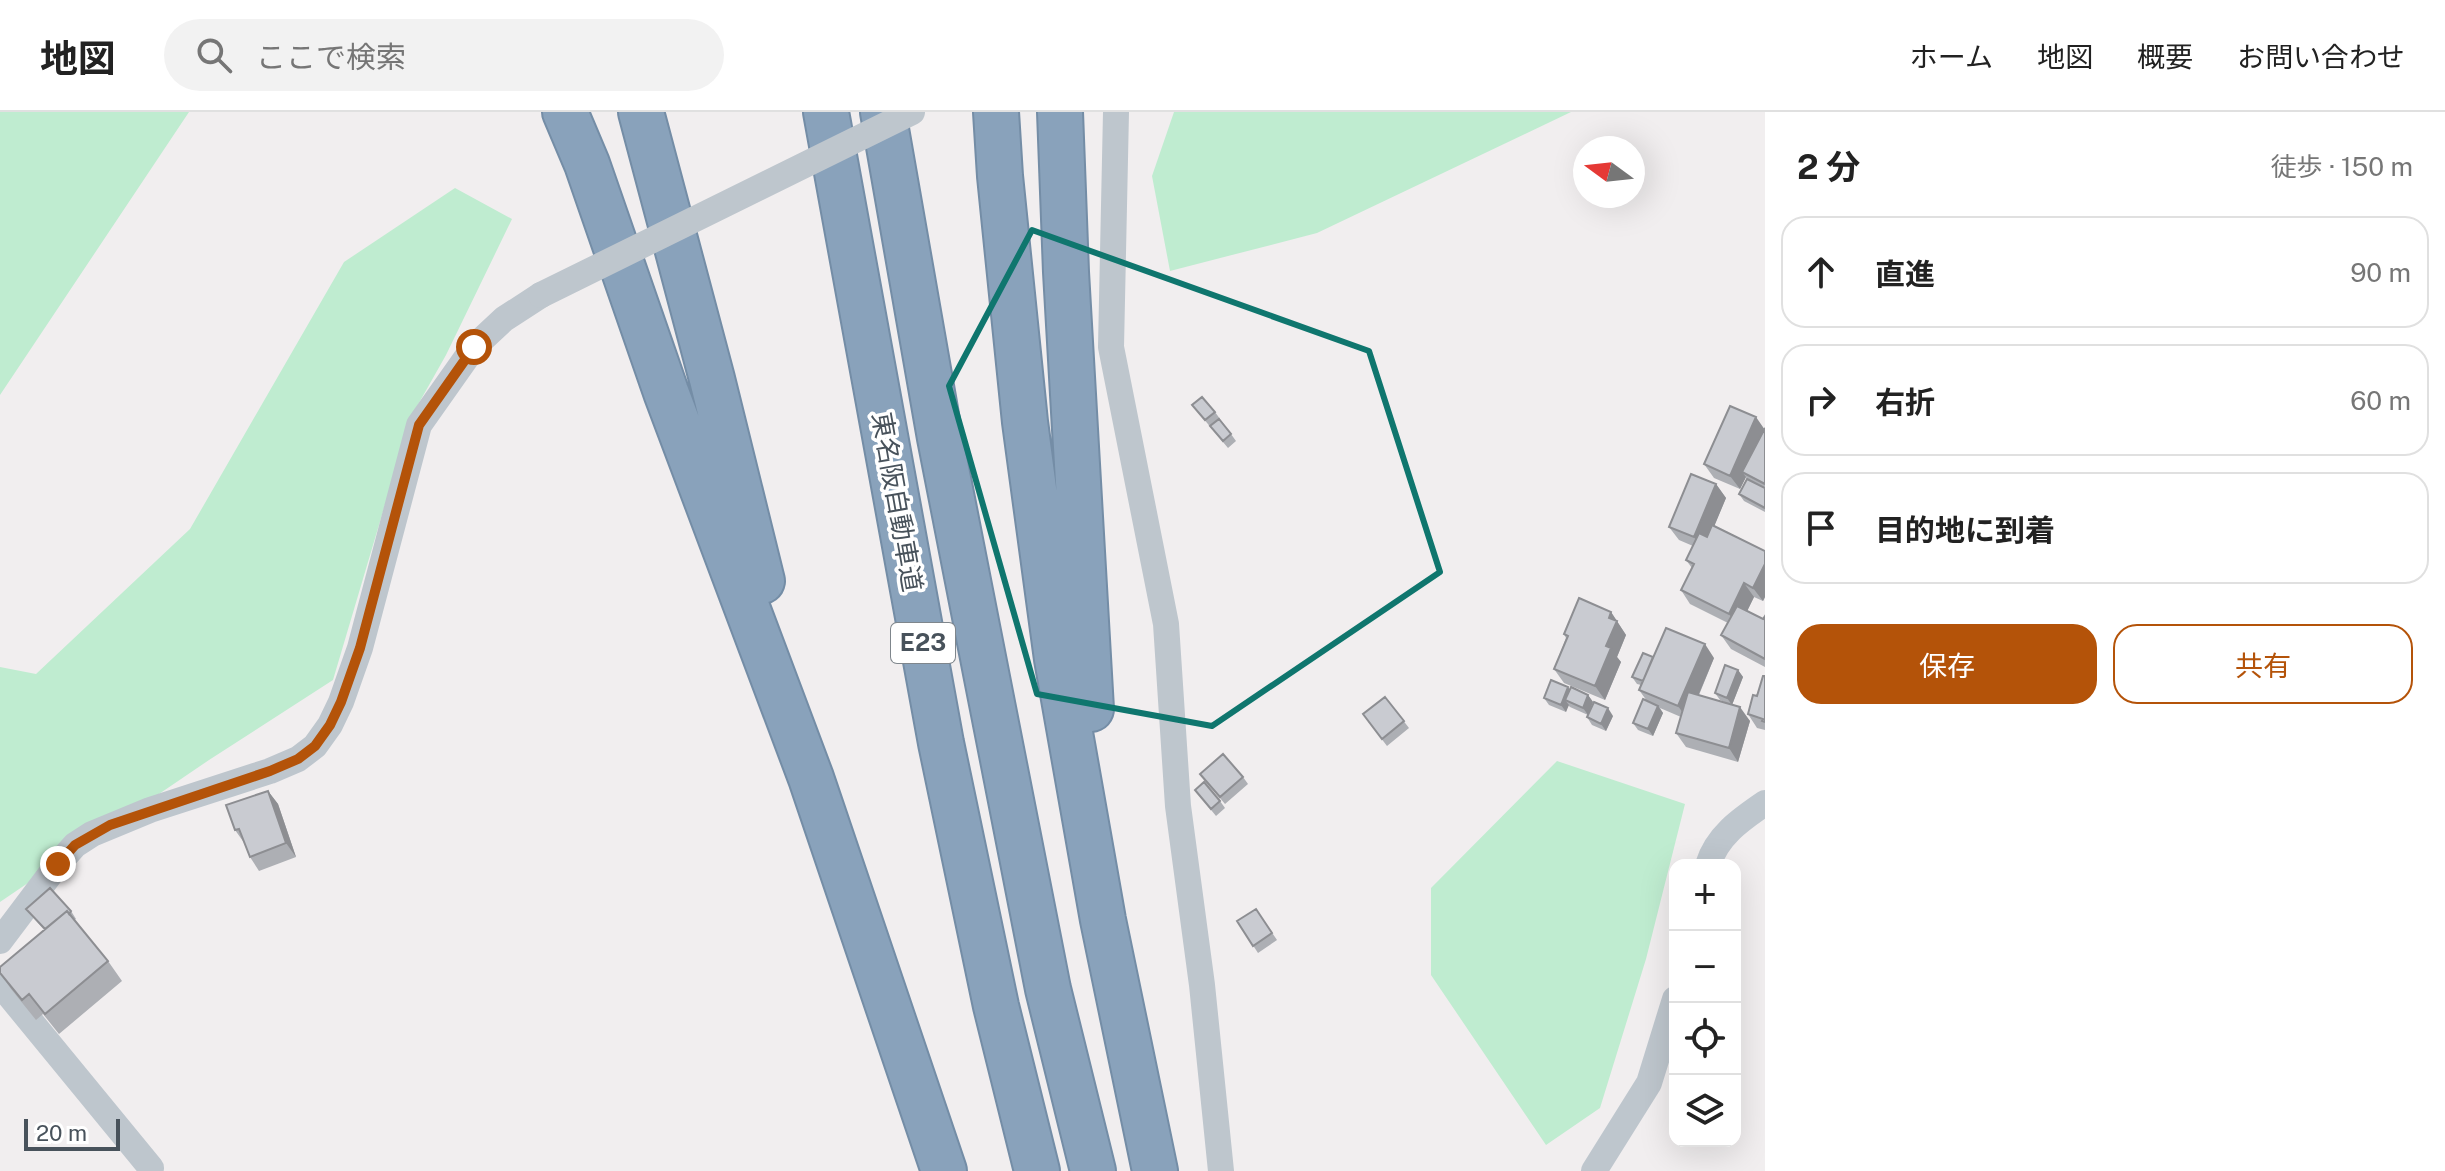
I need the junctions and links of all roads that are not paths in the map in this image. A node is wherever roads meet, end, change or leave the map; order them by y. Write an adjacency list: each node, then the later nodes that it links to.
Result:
1 (565, 112): 9 (highway)
2 (641, 112): 9 (highway)
3 (826, 112): 18 (highway, 東名阪自動車道 / E23)
4 (883, 112): 19 (highway, 東名阪自動車道 / E23)
5 (912, 112): 13 (street, bridge)
6 (996, 112): 12 (highway)
7 (1060, 112): 12 (highway)
8 (1116, 112): 21 (street)
9 (811, 778): 17 (highway)
10 (1765, 803): 11 (street)
11 (1710, 859)
12 (1103, 920): 20 (highway)
13 (0, 941)
14 (0, 984): 16 (street)
15 (1674, 1003): 22 (street)
16 (151, 1168)
17 (944, 1171)
18 (1037, 1171)
19 (1093, 1171)
20 (1155, 1171)
21 (1221, 1171)
22 (1594, 1171)

